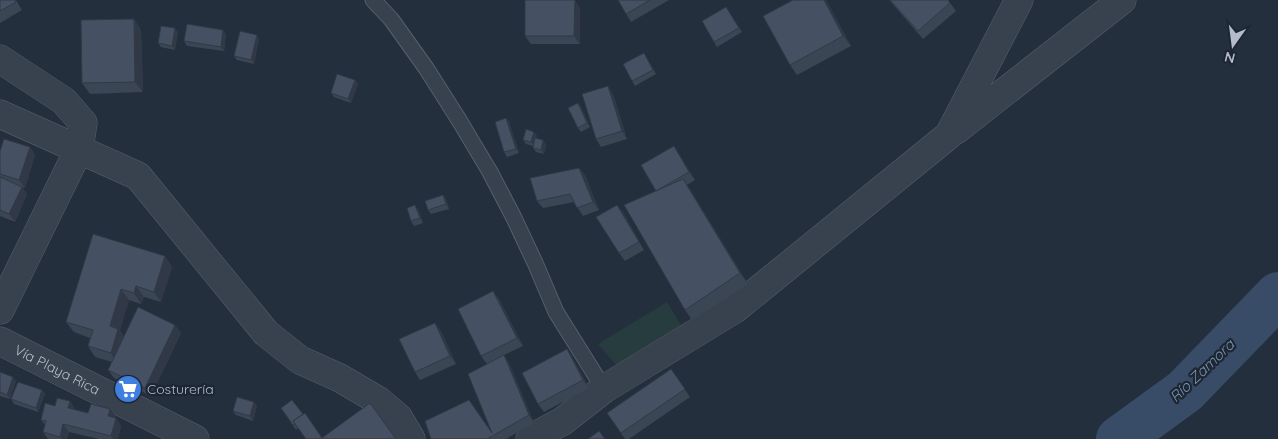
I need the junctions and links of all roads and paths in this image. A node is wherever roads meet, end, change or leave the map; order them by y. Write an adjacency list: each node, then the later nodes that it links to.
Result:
1 (373, 0): 10 (lane)
2 (1019, 0): 6 (street)
3 (1122, 0): 6 (street)
4 (0, 59): 7 (street)
5 (0, 114): 7 (street)
6 (949, 135): 10 (street)
7 (79, 149): 8 (street); 12 (street)
8 (0, 310)
9 (0, 341): 11 (street, Vía Playa Rica)
10 (604, 389): 13 (street)
11 (195, 439)
12 (411, 439)
13 (530, 439)

